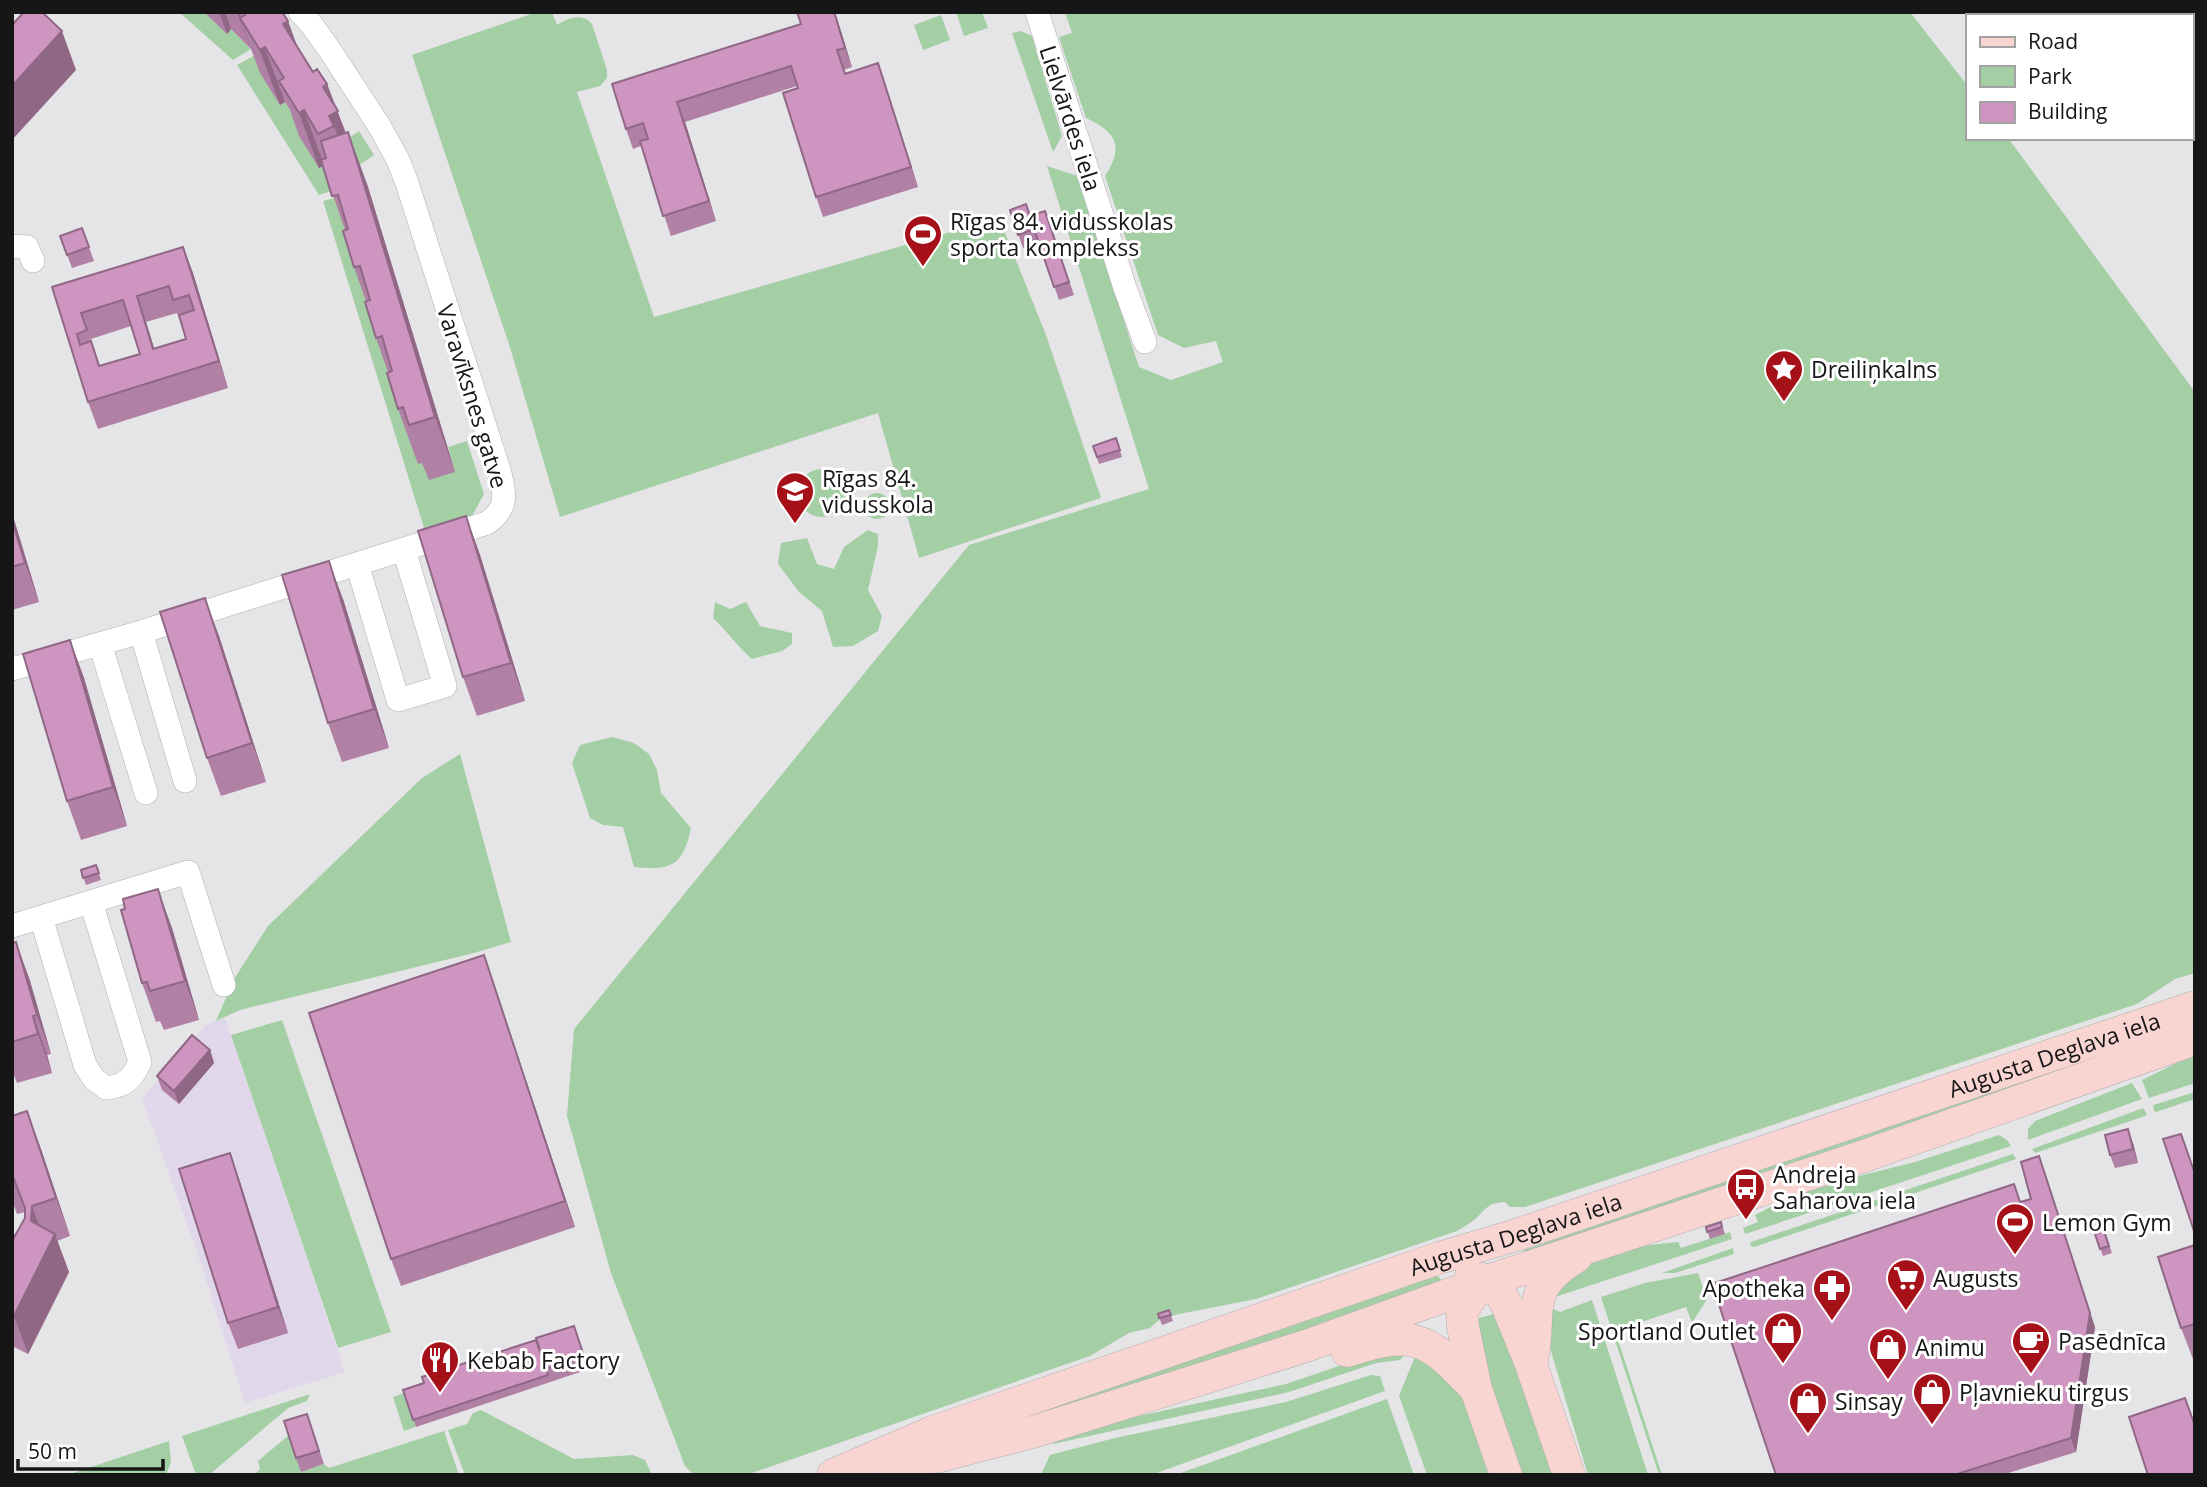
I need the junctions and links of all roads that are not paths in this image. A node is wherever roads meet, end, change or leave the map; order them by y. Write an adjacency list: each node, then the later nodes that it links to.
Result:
1 (1037, 12): 5 (street, Lielvārdes iela)
2 (312, 16): 6 (street, Varavīksnes gatve)
3 (12, 246): 4 (street)
4 (33, 261)
5 (1145, 342)
6 (404, 550): 7 (street, Varavīksnes gatve); 7 (street)
7 (357, 564): 8 (street, Varavīksnes gatve)
8 (141, 632): 9 (street, Varavīksnes gatve); 11 (street)
9 (100, 644): 10 (street, Varavīksnes gatve); 12 (street)
10 (12, 669)
11 (185, 781)
12 (146, 793)
13 (91, 902): 14 (street); 14 (street); 16 (street)
14 (41, 917): 15 (street)
15 (12, 926)
16 (224, 985)
17 (2195, 1007): 19 (main road, Augusta Deglava iela)
18 (2195, 1039): 20 (main road, Augusta Deglava iela)
19 (1503, 1239): 21 (main road, Augusta Deglava iela); 22 (main road)
20 (1592, 1248): 22 (main road, Augusta Deglava iela); 24 (main road)
21 (1439, 1258): 22 (main road); 26 (main road, Augusta Deglava iela)
22 (1481, 1283): 23 (main road, Augusta Deglava iela); 24 (main road); 25 (main road)
23 (1306, 1346): 25 (main road); 26 (main road, Augusta Deglava iela)
24 (1531, 1364): 28 (main road)
25 (1476, 1389): 27 (main road)
26 (837, 1473)
27 (1506, 1475)
28 (1569, 1475)

